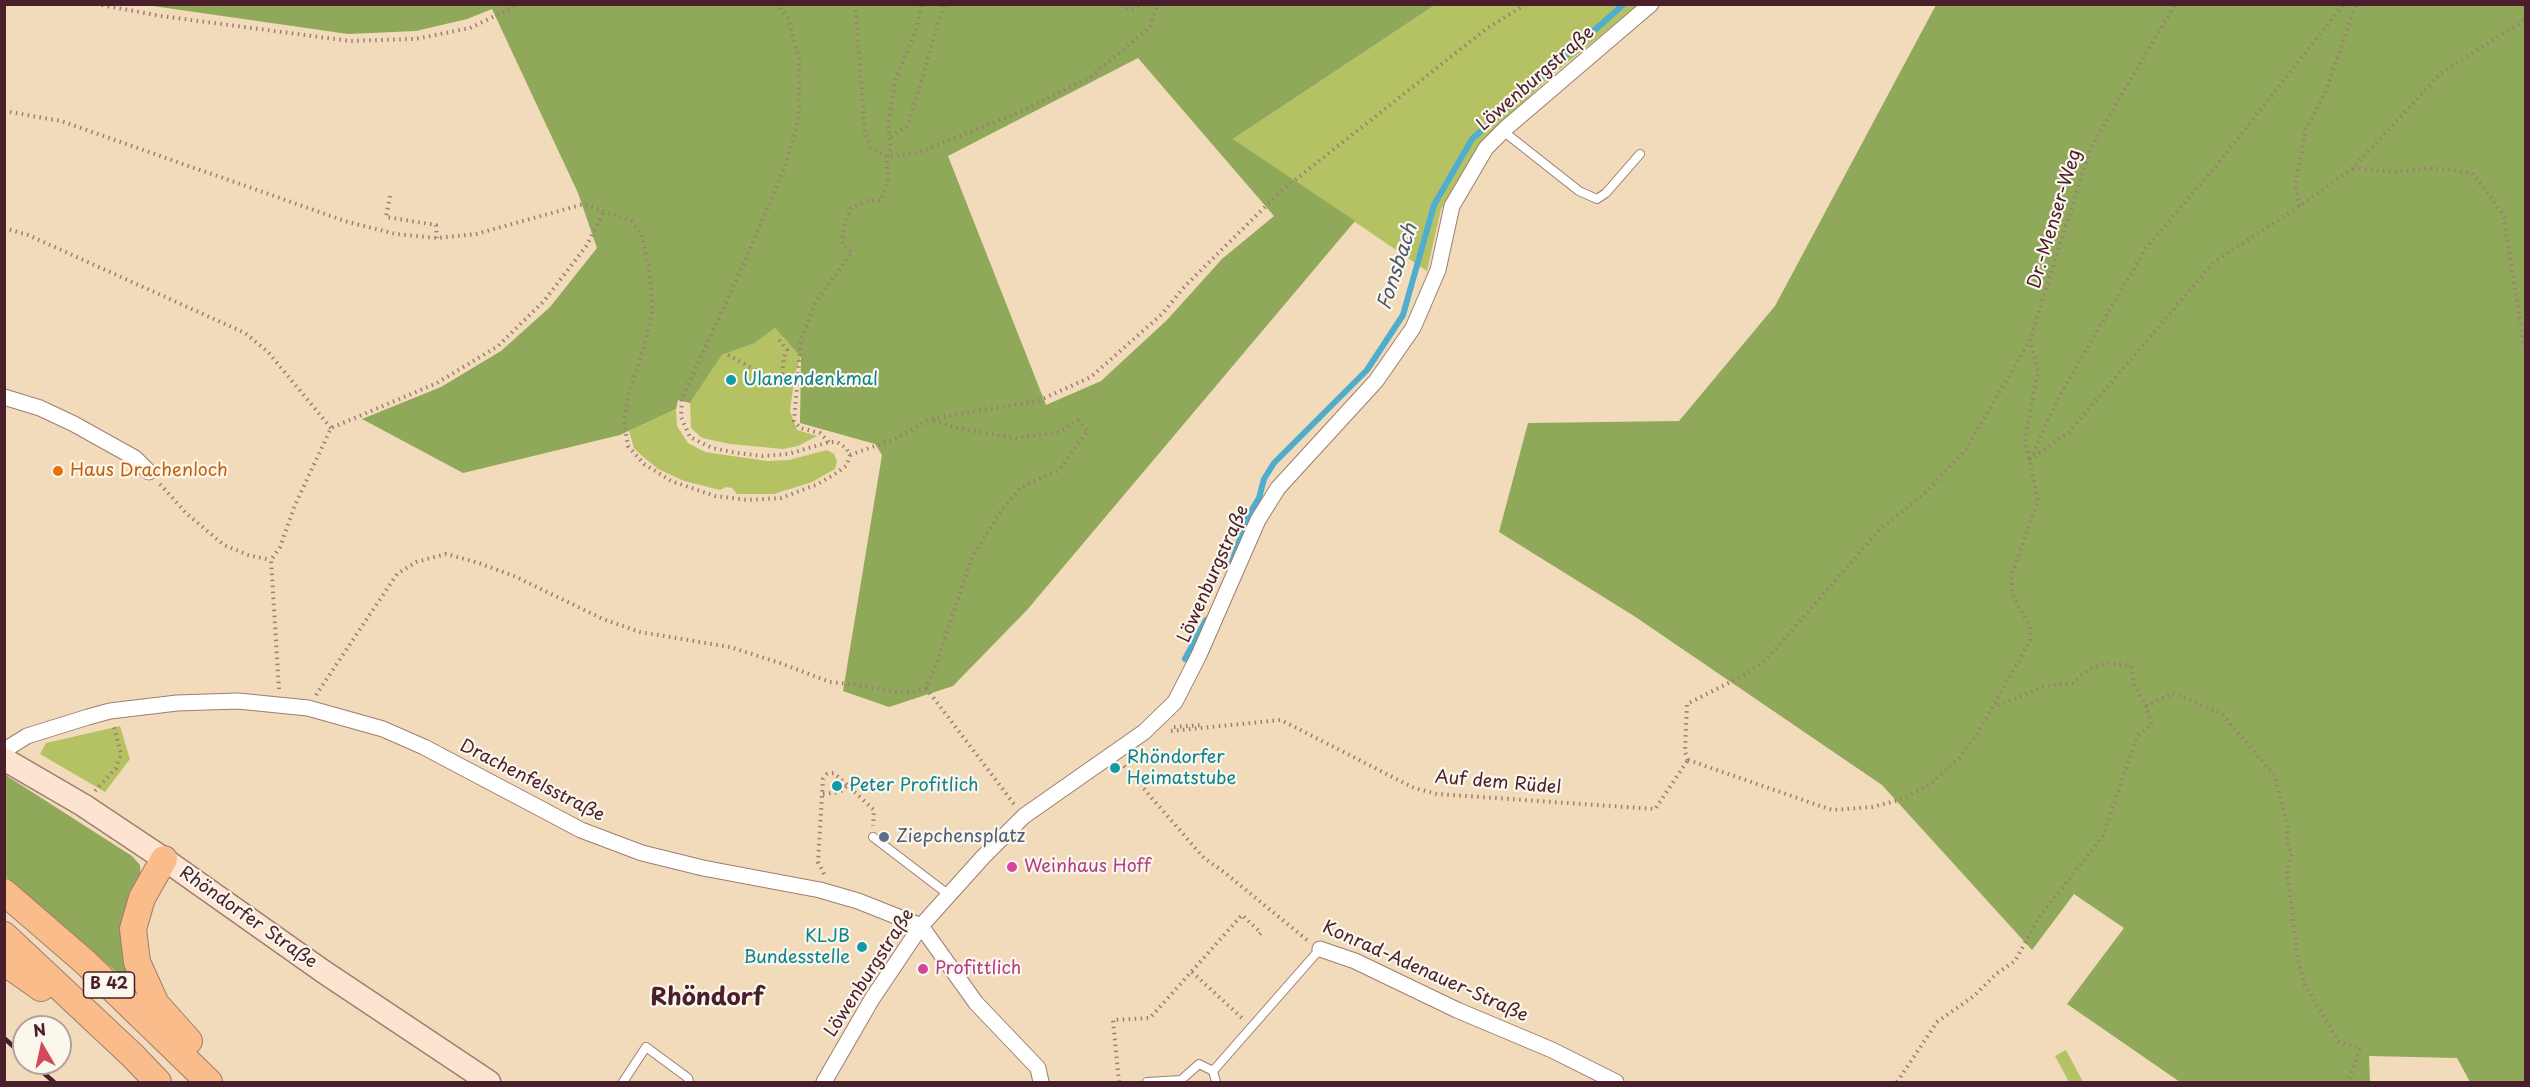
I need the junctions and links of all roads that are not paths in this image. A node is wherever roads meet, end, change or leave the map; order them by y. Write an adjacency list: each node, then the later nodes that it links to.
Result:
1 (1651, 4): 2 (street, Löwenburgstraße)
2 (1503, 131): 3 (lane); 11 (street, Löwenburgstraße)
3 (1640, 154)
4 (4, 397): 5 (street)
5 (149, 472)
6 (4, 752): 12 (street, Drachenfelsstraße)
7 (4, 759): 9 (main road, Rhöndorfer Straße)
8 (873, 837): 11 (lane)
9 (164, 859): 20 (highway, B 42); 21 (main road, Rhöndorfer Straße)
10 (4, 892): 19 (highway, B 42)
11 (949, 895): 12 (street, Löwenburgstraße)
12 (921, 926): 24 (street, Löwenburgstraße); 25 (street)
13 (4, 935): 16 (highway, B 42)
14 (1320, 949): 17 (lane); 28 (street, Konrad-Adenauer-Straße)
15 (4, 962): 16 (highway, B 42)
16 (132, 1055): 18 (highway, B 42)
17 (1214, 1071): 26 (lane); 27 (lane)
18 (158, 1083)
19 (209, 1083)
20 (223, 1083)
21 (489, 1083)
22 (623, 1083): 23 (lane)
23 (689, 1083)
24 (824, 1083)
25 (1041, 1083)
26 (1146, 1083)
27 (1216, 1083)
28 (1616, 1083)

